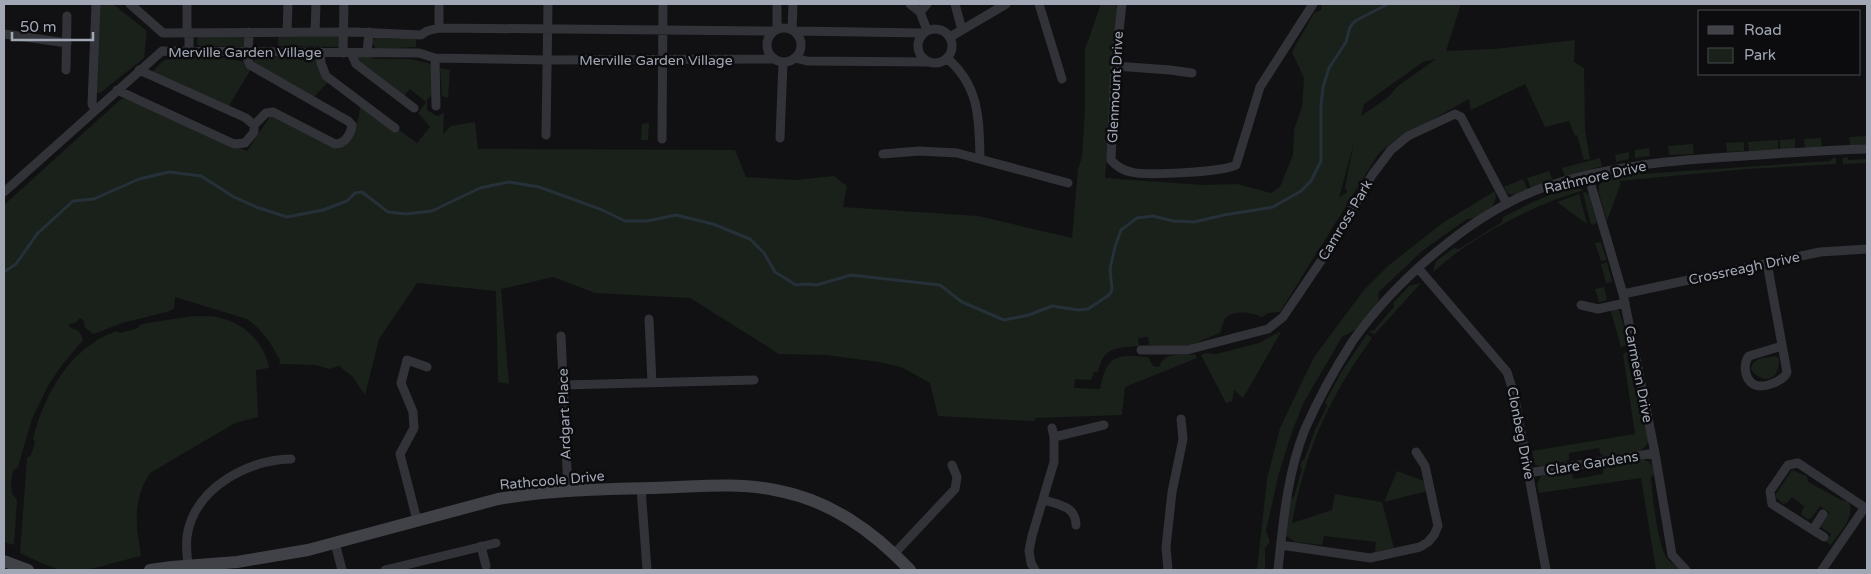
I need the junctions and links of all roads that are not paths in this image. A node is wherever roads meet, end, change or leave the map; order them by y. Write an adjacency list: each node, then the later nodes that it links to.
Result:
1 (96, 4): 63 (street)
2 (130, 4): 34 (street, Merville Garden Village)
3 (187, 4): 27 (street)
4 (288, 4): 29 (street)
5 (316, 4): 30 (street)
6 (344, 4): 31 (street)
7 (439, 4): 21 (street)
8 (548, 4): 22 (street)
9 (663, 4): 23 (street)
10 (777, 4): 24 (street)
11 (793, 4): 26 (street)
12 (910, 4): 19 (street)
13 (927, 4): 19 (street)
14 (955, 4): 25 (street)
15 (1006, 4): 25 (street)
16 (1039, 4): 59 (street)
17 (1122, 4): 55 (street, Glenmount Drive)
18 (1312, 4): 55 (street, Glenmount Drive)
19 (920, 12): 33 (street)
20 (67, 16): 39 (street)
21 (439, 28): 22 (street, Merville Garden Village); 37 (street, Merville Garden Village)
22 (547, 29): 23 (street, Merville Garden Village); 51 (street)
23 (663, 30): 24 (street, Merville Garden Village); 52 (street)
24 (775, 30): 26 (street); 53 (street)
25 (962, 30): 38 (street)
26 (793, 31): 33 (street); 49 (street)
27 (187, 32): 28 (street, Merville Garden Village); 34 (street, Merville Garden Village); 40 (street)
28 (249, 32): 35 (street, Merville Garden Village); 42 (street)
29 (288, 32): 30 (street, Merville Garden Village); 35 (street, Merville Garden Village)
30 (315, 32): 31 (street, Merville Garden Village)
31 (343, 32): 32 (street, Merville Garden Village); 45 (street)
32 (369, 32): 37 (street, Merville Garden Village); 46 (street)
33 (925, 32): 38 (street); 54 (street)
34 (163, 33): 41 (street)
35 (271, 33): 43 (street)
36 (4, 34): 39 (street)
37 (420, 35): 47 (street)
38 (950, 37): 50 (street)
39 (66, 43): 56 (street)
40 (189, 50): 41 (street, Merville Garden Village); 42 (street, Merville Garden Village)
41 (162, 51): 57 (street, Merville Garden Village)
42 (248, 51): 43 (street, Merville Garden Village); 64 (street)
43 (271, 51): 44 (street, Merville Garden Village)
44 (320, 52): 45 (street, Merville Garden Village); 65 (street)
45 (347, 53): 46 (street, Merville Garden Village); 62 (street)
46 (367, 53): 47 (street, Merville Garden Village)
47 (419, 53): 48 (street, Merville Garden Village)
48 (434, 58): 51 (street, Merville Garden Village); 61 (street)
49 (795, 58): 53 (street); 54 (street)
50 (947, 58): 54 (street); 71 (street)
51 (547, 60): 52 (street, Merville Garden Village); 66 (street)
52 (662, 60): 53 (street, Merville Garden Village); 68 (street)
53 (778, 61): 67 (street)
54 (928, 62)
55 (1115, 66): 58 (street)
56 (66, 70)
57 (139, 70): 60 (street, Merville Garden Village); 64 (street)
58 (1192, 73)
59 (1062, 79)
60 (117, 90): 63 (street, Merville Garden Village); 64 (street)
61 (436, 106)
62 (414, 108)
63 (95, 110): 74 (street, Merville Garden Village)
64 (254, 125)
65 (395, 128)
66 (546, 135)
67 (780, 138)
68 (662, 139)
69 (1867, 149): 72 (street, Rathmore Drive)
70 (883, 154): 71 (street)
71 (980, 159): 73 (street)
72 (1588, 176): 75 (street, Rathmore Drive); 79 (street, Carmeen Drive)
73 (1068, 183)
74 (4, 192)
75 (1507, 204): 78 (street, Rathmore Drive); 84 (street, Camross Park)
76 (1867, 249): 77 (street, Crossreagh Drive)
77 (1767, 262): 79 (street, Crossreagh Drive); 83 (street)
78 (1418, 268): 95 (street, Clonbeg Drive); 107 (street, Rathmore Drive)
79 (1624, 298): 80 (street, Crossreagh Drive); 92 (street, Carmeen Drive)
80 (1581, 305)
81 (649, 319): 87 (street)
82 (561, 336): 88 (street, Ardgart Place)
83 (1782, 346): 83 (street)
84 (1141, 350)
85 (428, 367): 101 (street)
86 (754, 380): 87 (street)
87 (652, 383): 88 (street)
88 (564, 385): 97 (street, Ardgart Place)
89 (1181, 419): 120 (street)
90 (1104, 424): 98 (street)
91 (1416, 452): 107 (street)
92 (1655, 453): 95 (street, Clare Gardens); 123 (street, Carmeen Drive)
93 (291, 459): 111 (street)
94 (952, 465): 109 (street)
95 (1528, 473): 122 (street, Clonbeg Drive)
96 (641, 488): 97 (street, Rathcoole Drive); 109 (street, Rathcoole Drive); 117 (street)
97 (568, 491): 101 (street, Rathcoole Drive)
98 (1044, 500): 102 (street); 119 (street)
99 (1866, 508): 103 (street); 124 (street)
100 (1823, 514): 103 (street)
101 (418, 520): 105 (street, Rathcoole Drive)
102 (1076, 525)
103 (1813, 530): 104 (street)
104 (1824, 537)
105 (335, 543): 111 (street, Rathcoole Drive); 115 (street)
106 (496, 543): 108 (street)
107 (1280, 545): 121 (street, Rathmore Drive)
108 (481, 546): 112 (street); 116 (street)
109 (894, 554): 118 (street, Rathcoole Drive)
110 (4, 561): 113 (street)
111 (188, 565): 114 (street, Rathcoole Drive)
112 (486, 566)
113 (28, 570)
114 (150, 570)
115 (342, 570)
116 (385, 570)
117 (647, 570)
118 (910, 570)
119 (1036, 570)
120 (1168, 570)
121 (1278, 570)
122 (1546, 570)
123 (1686, 570)
124 (1822, 570)

